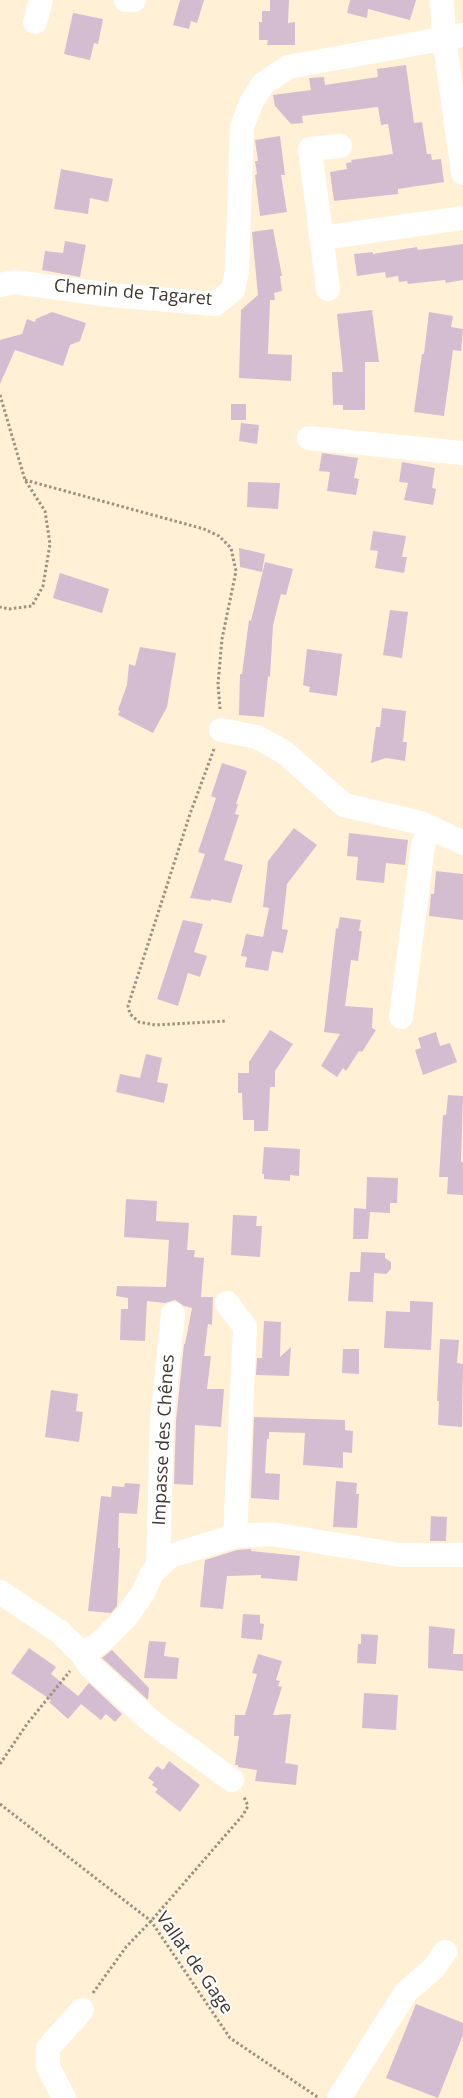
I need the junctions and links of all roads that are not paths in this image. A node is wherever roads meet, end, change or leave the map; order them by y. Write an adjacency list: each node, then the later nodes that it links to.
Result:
1 (126, 0): 2 (street)
2 (134, 0)
3 (442, 0): 4 (street)
4 (453, 36): 6 (street); 9 (street, Chemin de Tagaret)
5 (340, 146): 8 (street)
6 (463, 173)
7 (463, 218): 8 (street)
8 (322, 238): 10 (street)
9 (0, 285)
10 (328, 289)
11 (309, 438): 12 (street)
12 (463, 452)
13 (221, 730): 14 (street)
14 (430, 827): 15 (street); 16 (street)
15 (463, 843)
16 (401, 1017)
17 (228, 1302): 19 (street)
18 (173, 1314): 21 (street, Impasse des Chênes)
19 (235, 1536): 20 (street); 21 (street)
20 (463, 1555)
21 (158, 1566): 23 (street)
22 (0, 1592): 23 (street)
23 (83, 1655): 24 (street)
24 (232, 1780)
25 (445, 1952): 28 (street)
26 (82, 2010): 27 (street)
27 (64, 2098)
28 (339, 2098)

